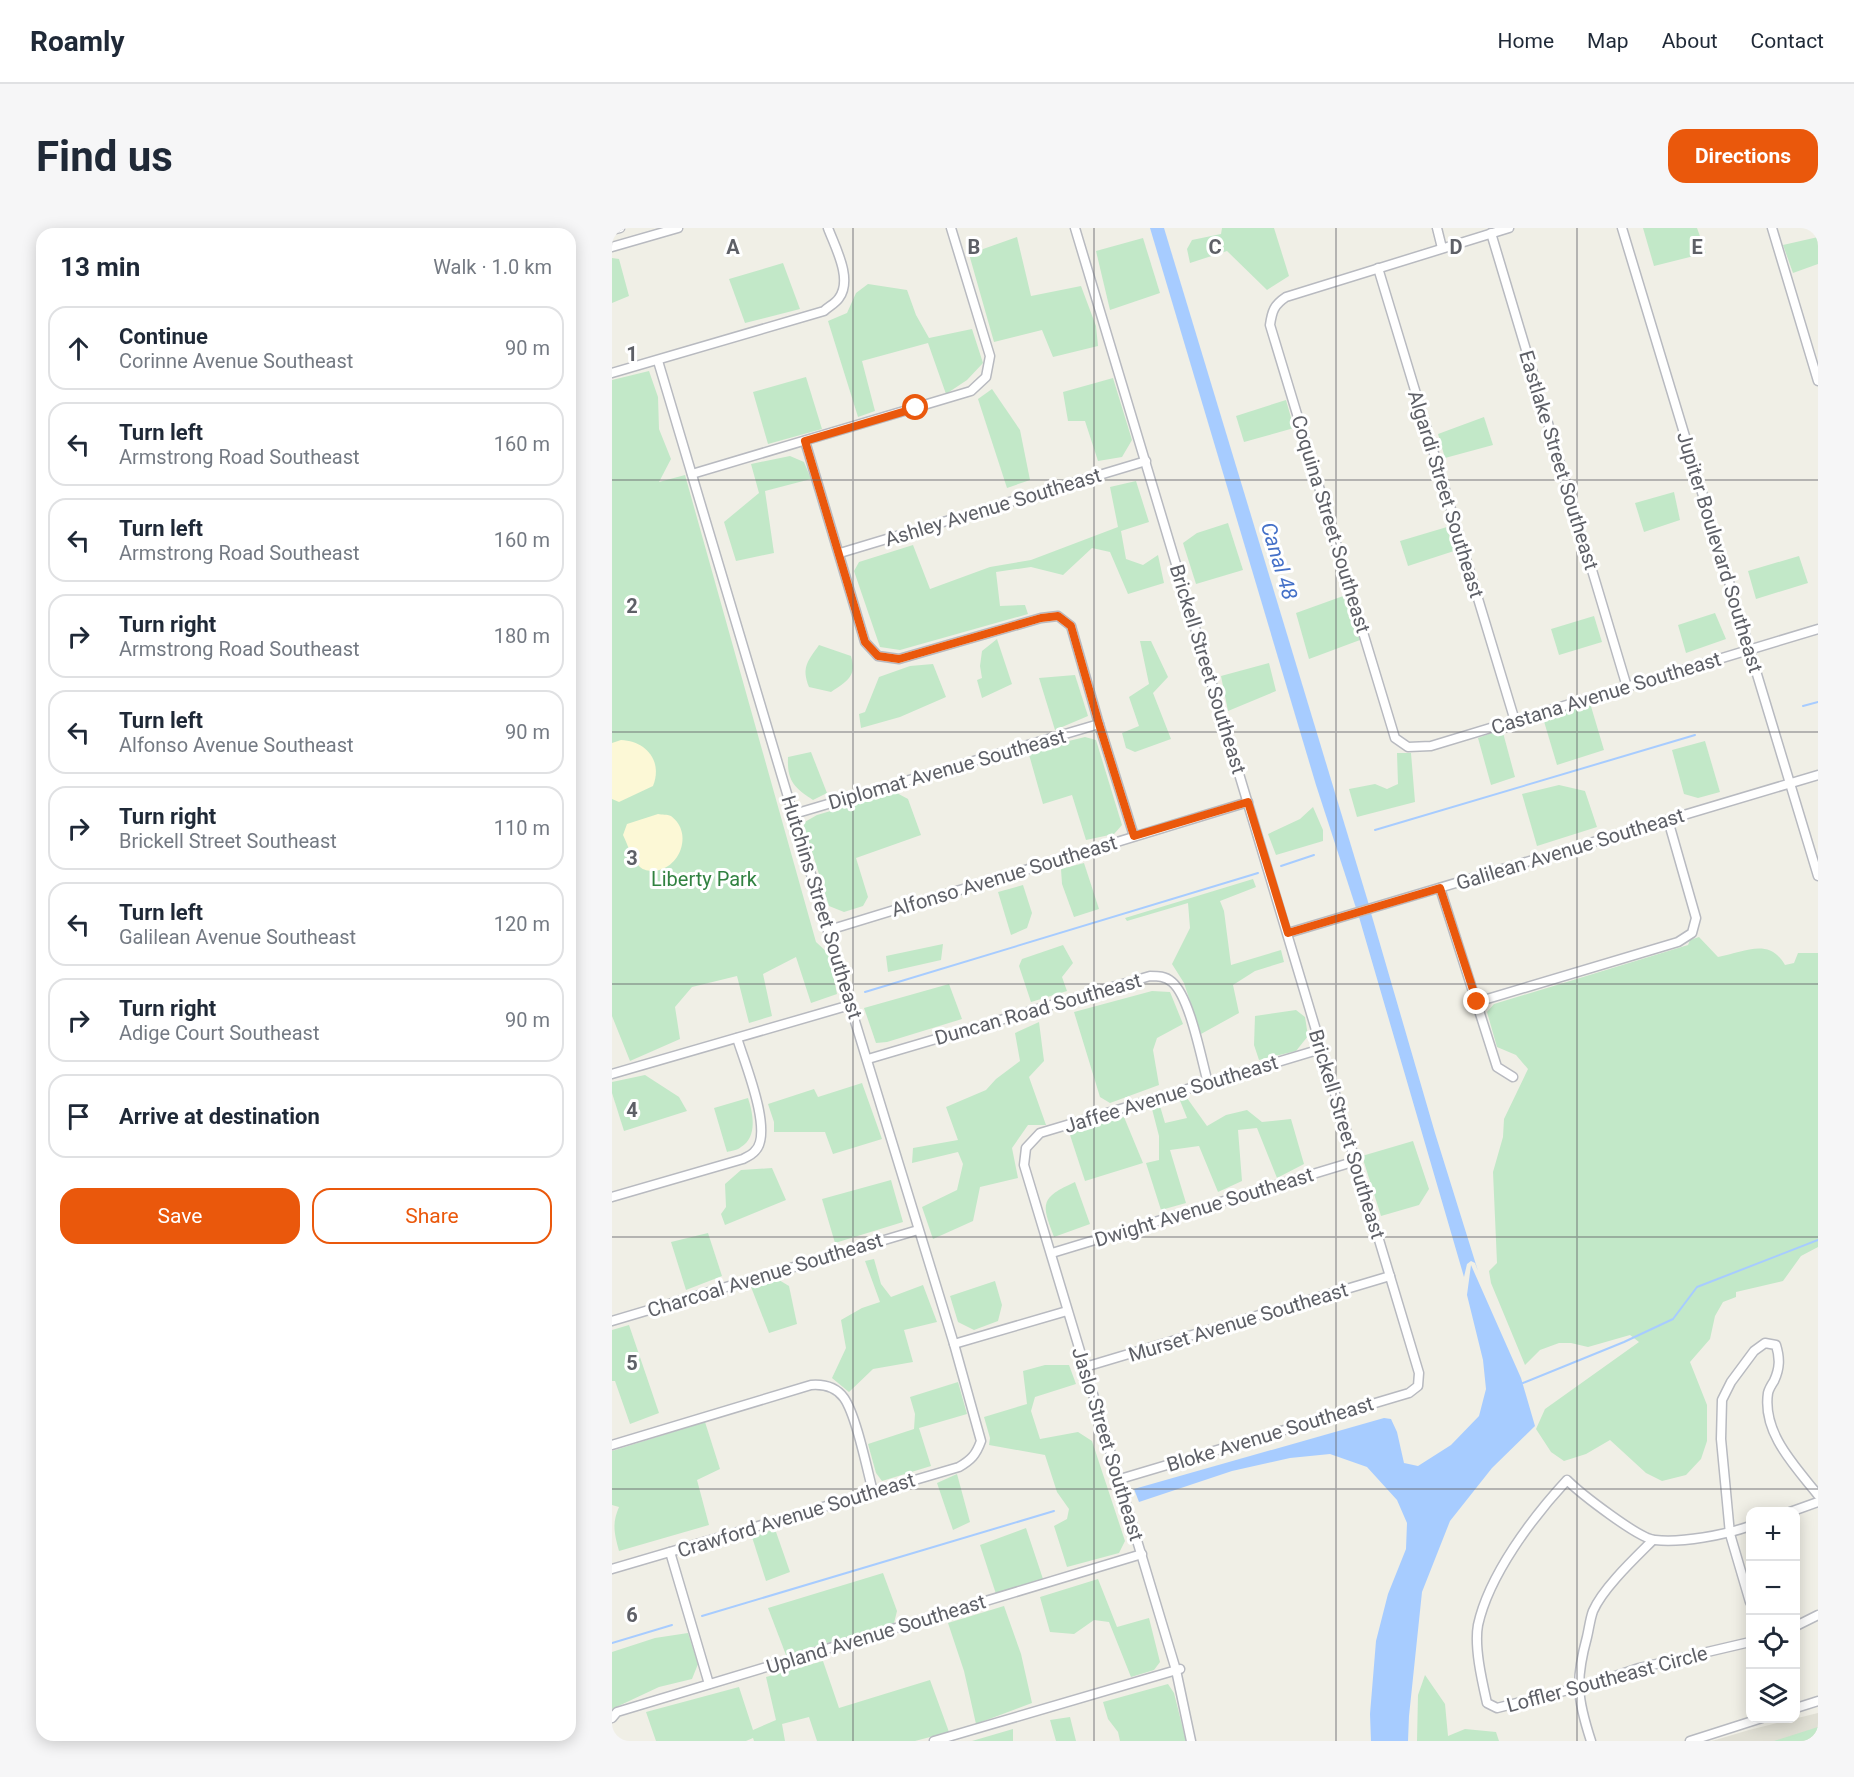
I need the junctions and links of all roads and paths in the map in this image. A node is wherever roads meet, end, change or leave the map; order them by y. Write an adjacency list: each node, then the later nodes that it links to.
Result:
1 (620, 228): 10 (street)
2 (678, 228): 12 (street)
3 (828, 228): 15 (street)
4 (951, 228): 18 (street)
5 (1075, 228): 19 (street, Brickell Street Southeast)
6 (1437, 228): 13 (street)
7 (1509, 228): 11 (street)
8 (1622, 228): 23 (street, Jupiter Boulevard Southeast)
9 (1772, 228): 17 (street)
10 (612, 231)
11 (1491, 233): 13 (street); 24 (street, Eastlake Street Southeast)
12 (612, 248)
13 (1442, 248): 14 (street)
14 (1378, 268): 25 (street, Algardi Street Southeast); 27 (street, Coquina Street Southeast)
15 (658, 361): 16 (street); 20 (street, Hutchins Street Southeast)
16 (612, 373)
17 (1818, 381)
18 (805, 441): 20 (street); 21 (street)
19 (1146, 461): 21 (street, Ashley Avenue Southeast); 30 (street, Brickell Street Southeast)
20 (692, 474): 31 (street, Hutchins Street Southeast)
21 (840, 553): 26 (street)
22 (1818, 629): 23 (street, Castana Avenue Southeast)
23 (1750, 650): 24 (street, Castana Avenue Southeast); 29 (street, Jupiter Boulevard Southeast)
24 (1627, 687): 25 (street, Castana Avenue Southeast)
25 (1515, 721): 27 (street, Castana Avenue Southeast)
26 (1099, 724): 31 (street, Diplomat Avenue Southeast); 33 (street)
27 (1395, 738)
28 (1818, 775): 29 (street, Galilean Avenue Southeast)
29 (1789, 783): 32 (street, Galilean Avenue Southeast); 34 (street, Jupiter Boulevard Southeast)
30 (1248, 802): 33 (street, Alfonso Avenue Southeast); 37 (street, Brickell Street Southeast)
31 (794, 814): 36 (street, Hutchins Street Southeast)
32 (1668, 820): 35 (street, Galilean Avenue Southeast); 38 (street)
33 (1134, 836): 36 (street, Alfonso Avenue Southeast)
34 (1818, 876)
35 (1440, 888): 37 (street, Galilean Avenue Southeast); 38 (street)
36 (829, 930): 39 (street, Hutchins Street Southeast)
37 (1288, 933): 41 (street, Brickell Street Southeast)
38 (1477, 1002): 44 (street)
39 (850, 1005): 40 (street); 42 (street, Hutchins Street Southeast)
40 (737, 1038): 43 (street); 48 (street)
41 (1321, 1049): 45 (street, Jaffee Avenue Southeast); 47 (street, Brickell Street Southeast)
42 (868, 1059): 45 (street, Duncan Road Southeast); 49 (street, Hutchins Street Southeast)
43 (612, 1074)
44 (1513, 1077)
45 (1208, 1083): 46 (street, Jaffee Avenue Southeast)
46 (1026, 1148): 50 (street, Jaslo Street Southeast)
47 (1356, 1161): 50 (street, Dwight Avenue Southeast); 51 (street, Brickell Street Southeast)
48 (612, 1197)
49 (918, 1230): 53 (street, Charcoal Avenue Southeast); 54 (street, Hutchins Street Southeast)
50 (1052, 1253): 52 (street, Jaslo Street Southeast)
51 (1390, 1276): 55 (street, Murset Avenue Southeast); 56 (street, Brickell Street Southeast)
52 (1067, 1311): 54 (street); 55 (street, Jaslo Street Southeast)
53 (612, 1321)
54 (954, 1344): 58 (street, Hutchins Street Southeast)
55 (1085, 1367): 59 (street, Jaslo Street Southeast)
56 (1418, 1386): 59 (street, Bloke Avenue Southeast)
57 (612, 1445): 60 (street)
58 (977, 1453): 60 (street, Crawford Avenue Southeast)
59 (1120, 1479): 68 (street, Jaslo Street Southeast)
60 (873, 1492): 67 (street, Crawford Avenue Southeast)
61 (1818, 1495): 65 (street)
62 (1818, 1502): 63 (street)
63 (1800, 1508)
64 (1746, 1528): 65 (street)
65 (1730, 1534): 66 (street); 70 (street)
66 (1653, 1540): 76 (street); 76 (street, Loffler Southeast Circle)
67 (670, 1552): 69 (street, Crawford Avenue Southeast); 75 (street)
68 (1142, 1554): 74 (street, Jaslo Street Southeast); 75 (street, Upland Avenue Southeast)
69 (612, 1569)
70 (1746, 1588)
71 (1818, 1615): 72 (street)
72 (1800, 1624)
73 (1746, 1643): 76 (street, Loffler Southeast Circle)
74 (1179, 1669): 81 (street); 82 (street, Jaslo Street Southeast)
75 (709, 1684): 79 (street, Upland Avenue Southeast)
76 (1578, 1687): 83 (street)
77 (1818, 1701): 78 (street)
78 (1800, 1707)
79 (612, 1718)
80 (1749, 1723): 84 (street)
81 (934, 1741)
82 (1191, 1741)
83 (1591, 1741)
84 (1690, 1741)

